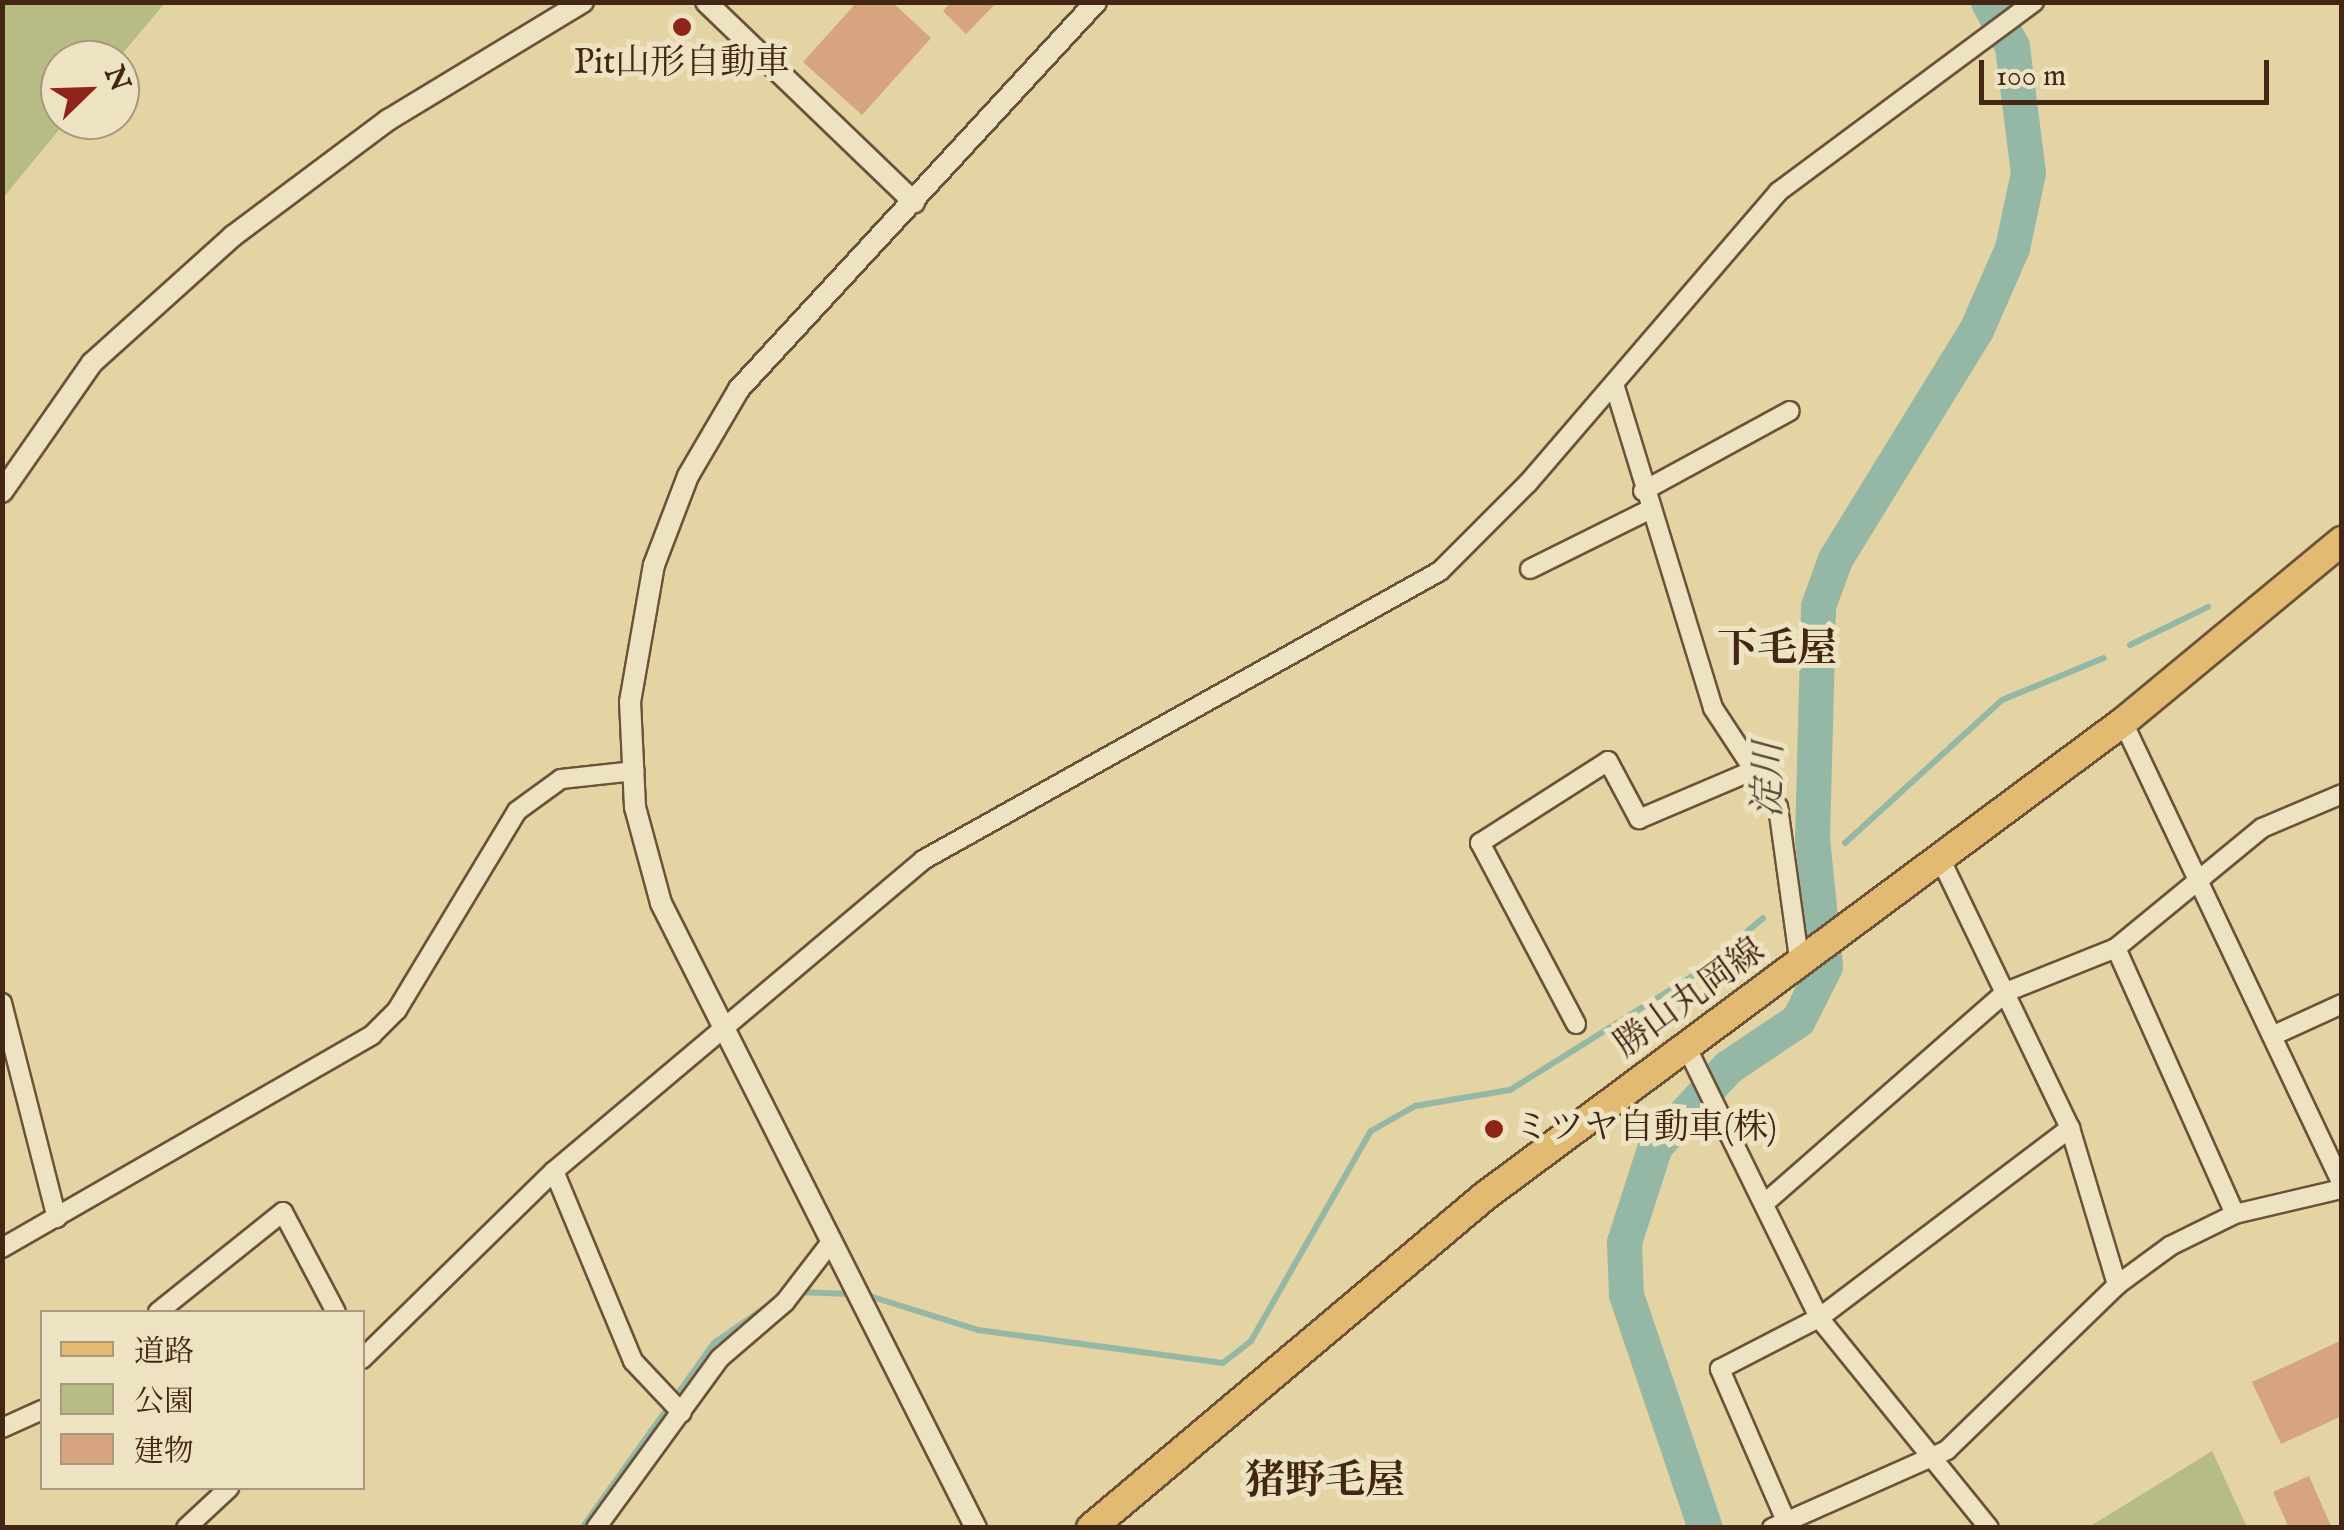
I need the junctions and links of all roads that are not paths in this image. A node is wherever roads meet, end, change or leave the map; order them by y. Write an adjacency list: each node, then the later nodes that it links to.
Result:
1 (583, 2): 11 (street)
2 (706, 2): 6 (street)
3 (720, 2): 6 (street)
4 (1096, 2): 7 (street)
5 (2026, 7): 8 (street)
6 (729, 23): 7 (street)
7 (914, 202): 17 (street)
8 (1614, 384): 10 (street); 27 (street)
9 (1790, 410): 10 (street)
10 (1643, 491): 12 (street)
11 (2, 492)
12 (1650, 510): 14 (street); 16 (street)
13 (2342, 541): 15 (main road, 勝山丸岡線)
14 (1530, 569)
15 (2123, 722): 19 (main road, 勝山丸岡線); 20 (street)
16 (1754, 770): 22 (street); 26 (street)
17 (636, 771): 27 (street); 35 (street)
18 (2342, 794): 20 (street)
19 (1940, 858): 22 (main road, 勝山丸岡線); 23 (street)
20 (2201, 884): 21 (street); 28 (street)
21 (2116, 948): 23 (street); 34 (street)
22 (1805, 962): 29 (main road, 勝山丸岡線)
23 (2006, 992): 30 (street); 33 (street)
24 (2, 1003): 35 (street)
25 (2342, 1004): 28 (street)
26 (1576, 1024)
27 (717, 1029): 31 (street); 36 (street)
28 (2272, 1036): 32 (street)
29 (1692, 1055): 33 (street); 52 (main road, 勝山丸岡線)
30 (2070, 1128): 38 (street); 41 (street)
31 (554, 1171): 42 (street); 44 (street)
32 (2342, 1186): 34 (street)
33 (1766, 1202): 41 (street)
34 (2236, 1214): 38 (street)
35 (57, 1218): 37 (street)
36 (828, 1246): 44 (street); 51 (street)
37 (2, 1248)
38 (2118, 1284): 46 (street)
39 (160, 1310): 40 (street)
40 (335, 1310)
41 (1819, 1318): 46 (street); 48 (street)
42 (365, 1356)
43 (40, 1411): 45 (street)
44 (682, 1413): 50 (street)
45 (2, 1428)
46 (1930, 1461): 48 (street); 53 (street)
47 (227, 1490): 49 (street)
48 (1779, 1524)
49 (186, 1528)
50 (596, 1528)
51 (976, 1528)
52 (1091, 1528)
53 (1990, 1528)

